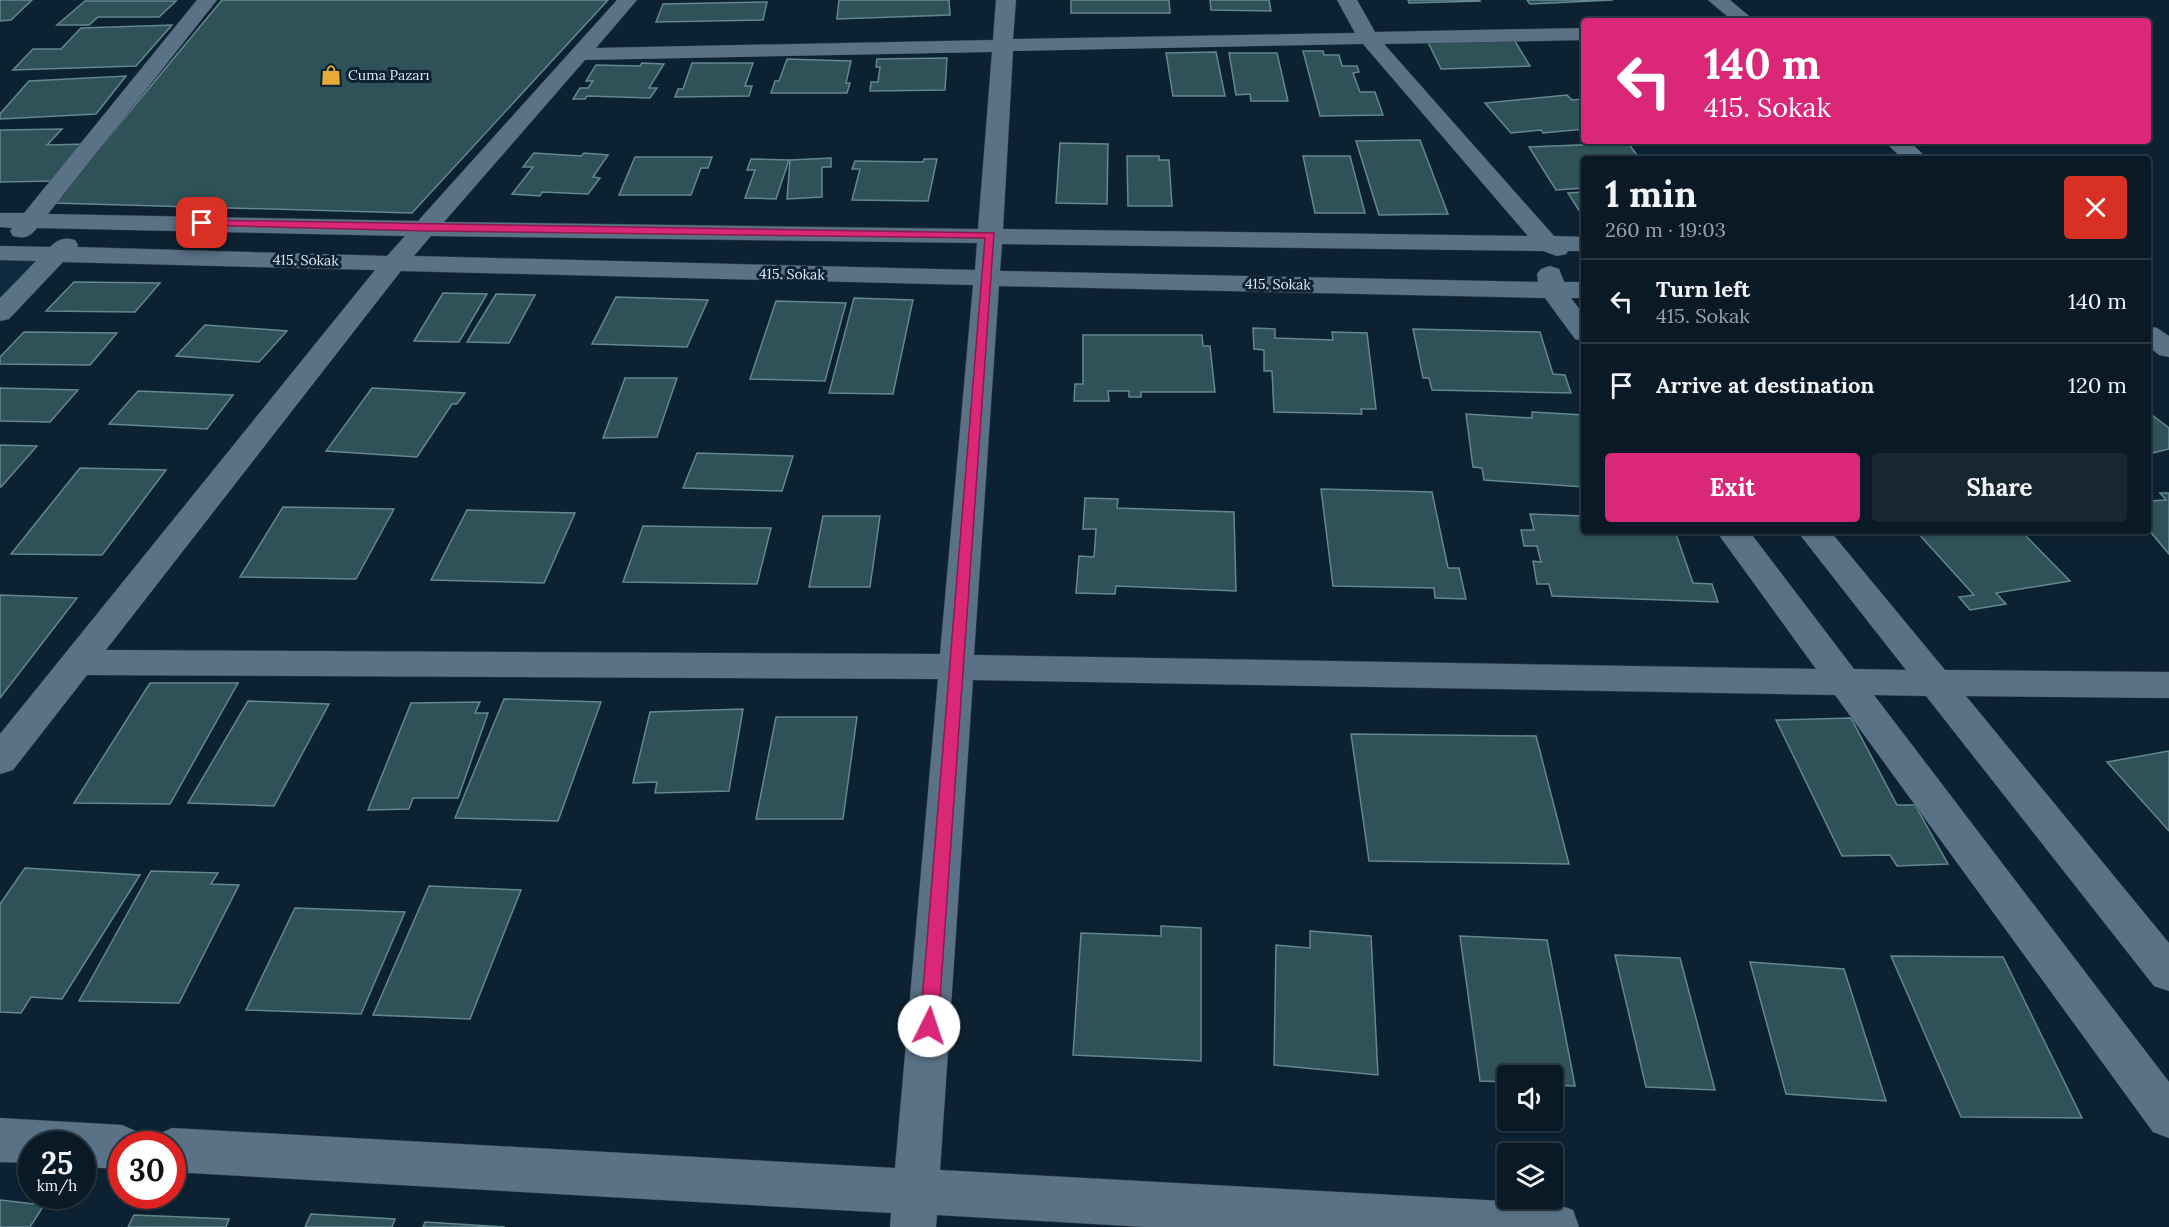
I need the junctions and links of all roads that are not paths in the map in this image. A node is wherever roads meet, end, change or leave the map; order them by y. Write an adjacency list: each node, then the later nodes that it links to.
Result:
1 (207, 0): 14 (street)
2 (627, 0): 10 (street)
3 (1006, 0): 9 (street)
4 (1347, 0): 8 (street)
5 (1718, 0): 6 (street)
6 (1741, 18)
7 (1581, 34): 8 (street)
8 (1369, 39): 9 (street); 18 (street)
9 (1003, 45): 10 (street); 17 (street)
10 (578, 54): 16 (street)
11 (1899, 144): 12 (street)
12 (1913, 156)
13 (0, 220): 14 (street)
14 (32, 220): 15 (street); 20 (street)
15 (89, 221): 16 (street); 21 (street)
16 (427, 228): 17 (street); 22 (street)
17 (990, 235): 18 (street); 24 (street)
18 (1547, 243): 19 (street); 23 (street); 25 (street)
19 (1581, 244)
20 (2, 253): 21 (street, 415. Sokak)
21 (58, 254): 22 (street, 415. Sokak); 27 (street)
22 (396, 261): 24 (street, 415. Sokak); 33 (street)
23 (1581, 265)
24 (985, 278): 25 (street, 415. Sokak); 34 (street)
25 (1551, 290): 26 (street, 415. Sokak); 28 (street)
26 (1581, 290)
27 (0, 313)
28 (1581, 329)
29 (2151, 336): 30 (street)
30 (2169, 349)
31 (1734, 534): 35 (street)
32 (1815, 534): 36 (street)
33 (77, 662): 34 (street); 38 (street)
34 (956, 667): 35 (street); 44 (street)
35 (1846, 682): 36 (street); 40 (street)
36 (1933, 682): 37 (street); 39 (street)
37 (2169, 685)
38 (0, 760)
39 (2169, 973)
40 (2169, 1116)
41 (0, 1140): 42 (street)
42 (18, 1141)
43 (186, 1151): 44 (street)
44 (915, 1210): 45 (street)
45 (1556, 1227)

